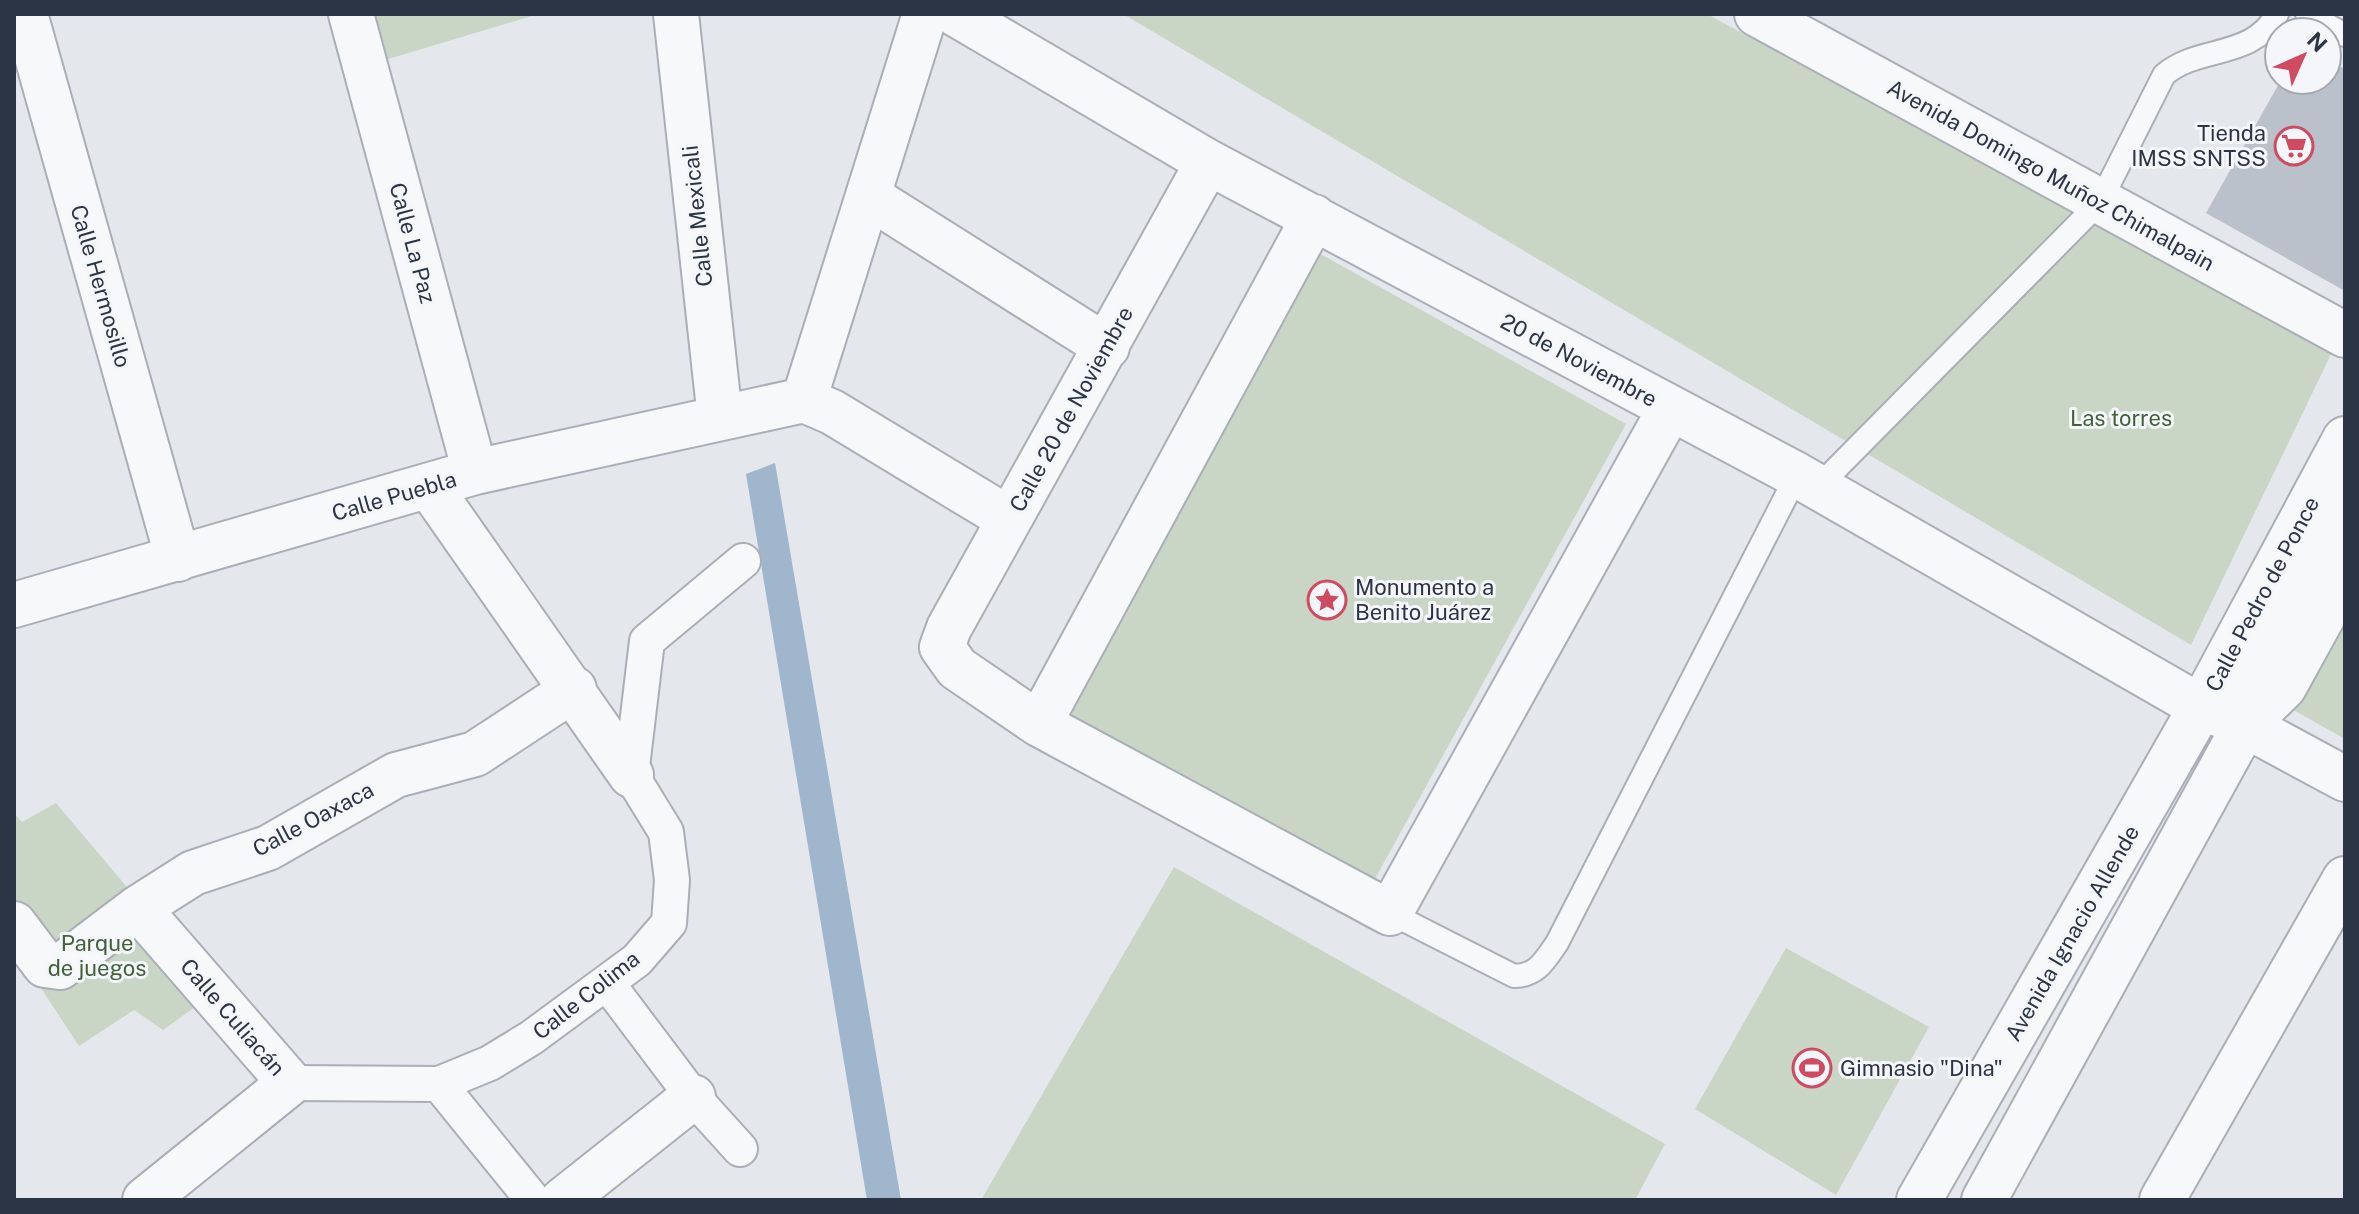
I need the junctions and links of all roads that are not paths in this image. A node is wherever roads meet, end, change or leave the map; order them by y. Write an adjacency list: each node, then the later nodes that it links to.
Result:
1 (25, 14): 24 (street, Calle Hermosillo)
2 (351, 14): 19 (street, Calle La Paz)
3 (676, 14): 17 (street, Calle Mexicali)
4 (925, 14): 11 (street)
5 (956, 14): 10 (street, 20 de Noviembre)
6 (1757, 14): 12 (street, Avenida Domingo Muñoz Chimalpain)
7 (2277, 14): 12 (lane)
8 (2307, 14): 9 (lane)
9 (2345, 35)
10 (1208, 162): 13 (street, 20 de Noviembre); 15 (street, Calle 20 de Noviembre)
11 (868, 196): 15 (street); 17 (street)
12 (2100, 202): 14 (street, Avenida Domingo Muñoz Chimalpain); 20 (lane)
13 (1314, 217): 16 (street, 20 de Noviembre); 30 (street)
14 (2345, 335)
15 (1107, 347): 23 (street, Calle 20 de Noviembre)
16 (1670, 409): 20 (street, 20 de Noviembre); 36 (street)
17 (763, 410): 19 (street, Calle Puebla); 23 (street)
18 (2345, 439): 29 (street, Calle Pedro de Ponce)
19 (475, 472): 21 (street, Calle Puebla)
20 (1807, 481): 29 (street, 20 de Noviembre); 36 (lane)
21 (429, 486): 24 (street, Calle Puebla); 28 (street)
22 (2345, 509): 31 (street, Calle Pedro de Ponce)
23 (1009, 519): 30 (street, Calle 20 de Noviembre)
24 (178, 559): 27 (street, Calle Puebla)
25 (743, 561): 32 (street)
26 (2345, 576): 31 (street)
27 (14, 605)
28 (574, 689): 32 (street); 35 (street, Calle Oaxaca)
29 (2201, 707): 31 (street, 20 de Noviembre); 46 (street, Avenida Ignacio Allende)
30 (1039, 724): 36 (street)
31 (2245, 725): 33 (street, 20 de Noviembre); 47 (street)
32 (631, 775): 38 (street, Calle Colima)
33 (2345, 779)
34 (2345, 879): 48 (street)
35 (138, 908): 37 (street, Calle Oaxaca); 39 (street, Calle Culiacán)
36 (1390, 913)
37 (14, 924)
38 (607, 983): 40 (street, Calle Colima); 41 (street)
39 (290, 1083): 40 (street, Calle Culiacán); 43 (street)
40 (439, 1084): 44 (street)
41 (693, 1097): 42 (street); 45 (street)
42 (740, 1149)
43 (145, 1200)
44 (533, 1200)
45 (563, 1200)
46 (1919, 1200)
47 (1984, 1200)
48 (2162, 1200)

